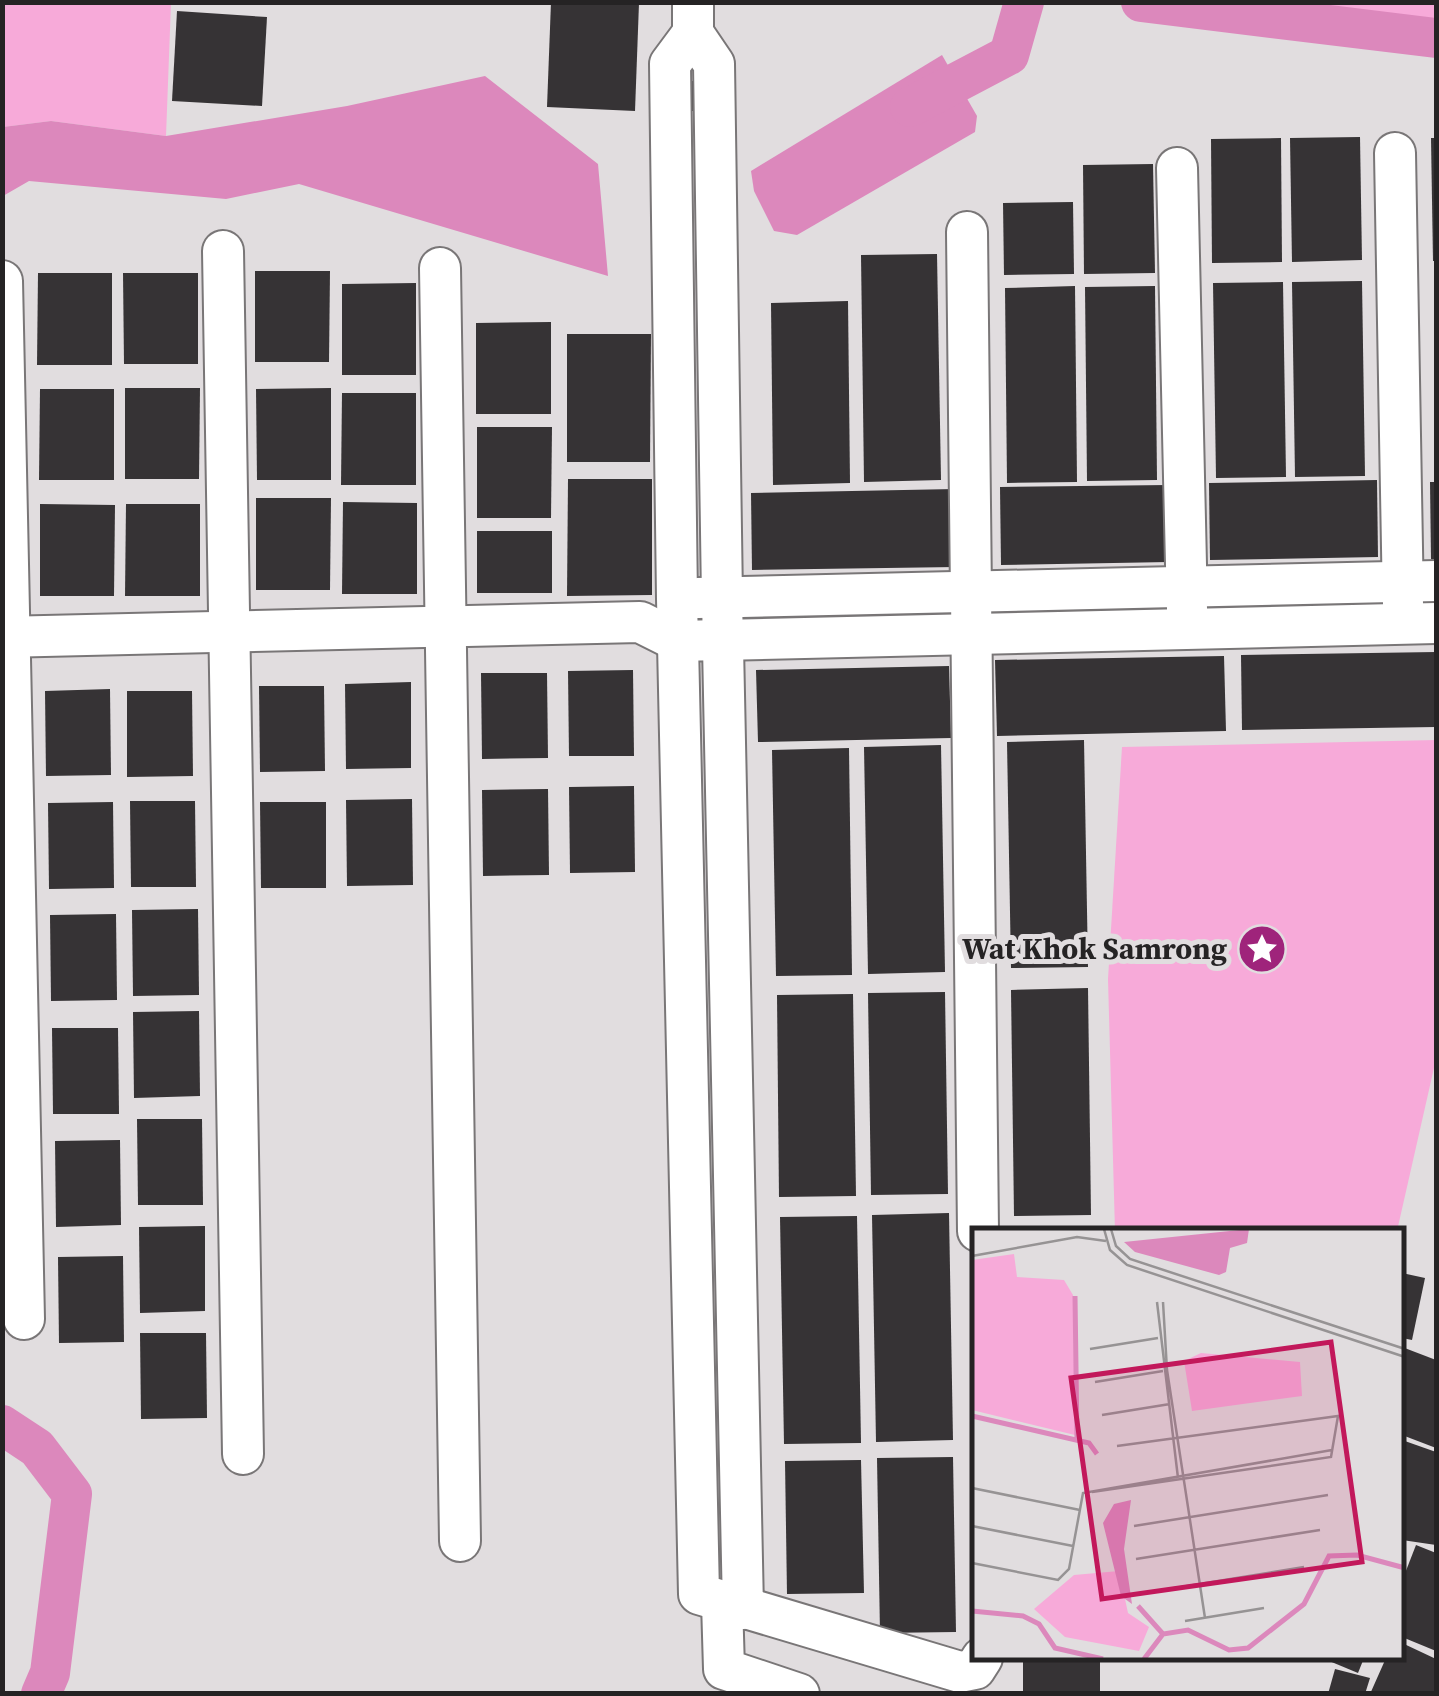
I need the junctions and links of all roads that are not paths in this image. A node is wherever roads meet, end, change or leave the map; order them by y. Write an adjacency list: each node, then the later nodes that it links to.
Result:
1 (693, 18): 2 (street); 3 (street)
2 (716, 131): 3 (street); 6 (street)
3 (671, 132): 7 (street)
4 (1395, 153): 18 (street)
5 (1177, 168): 20 (street)
6 (717, 221): 7 (street); 12 (street)
7 (672, 222): 13 (street)
8 (967, 232): 22 (street)
9 (222, 251): 32 (street)
10 (440, 268): 29 (street)
11 (2, 282): 35 (street)
12 (718, 322): 13 (street); 14 (street)
13 (674, 323): 15 (street)
14 (719, 405): 15 (street); 16 (street)
15 (674, 406): 17 (street)
16 (720, 489): 17 (street); 24 (street)
17 (676, 490): 25 (street)
18 (1420, 581): 19 (street); 27 (street)
19 (1296, 583): 20 (street); 28 (street)
20 (1186, 586): 21 (street); 30 (street)
21 (1082, 589): 22 (street); 31 (street)
22 (972, 592): 23 (street); 33 (street)
23 (862, 594): 24 (street); 34 (street)
24 (722, 598): 25 (street); 36 (street)
25 (678, 599): 26 (street); 37 (street)
26 (640, 622): 29 (street); 37 (street)
27 (1420, 622): 28 (street)
28 (1297, 625): 30 (street)
29 (446, 627): 32 (street); 53 (street)
30 (1187, 628): 31 (street)
31 (1083, 630): 33 (street)
32 (229, 632): 35 (street); 52 (street)
33 (973, 634): 34 (street); 46 (street)
34 (862, 636): 36 (street)
35 (6, 637): 49 (street)
36 (723, 639): 37 (street); 38 (street)
37 (678, 641): 39 (street)
38 (726, 827): 39 (street); 40 (street)
39 (682, 828): 41 (street)
40 (729, 947): 41 (street); 42 (street)
41 (684, 948): 43 (street)
42 (732, 1060): 43 (street); 44 (street)
43 (687, 1061): 45 (street)
44 (734, 1174): 45 (street); 47 (street)
45 (689, 1176): 48 (street)
46 (978, 1228)
47 (736, 1298): 48 (street); 50 (street)
48 (692, 1299): 51 (street)
49 (24, 1320)
50 (739, 1416): 51 (street); 54 (street)
51 (695, 1417): 54 (street)
52 (243, 1454)
53 (460, 1542)
54 (732, 1605): 55 (street); 56 (street)
55 (980, 1661)
56 (799, 1694)

